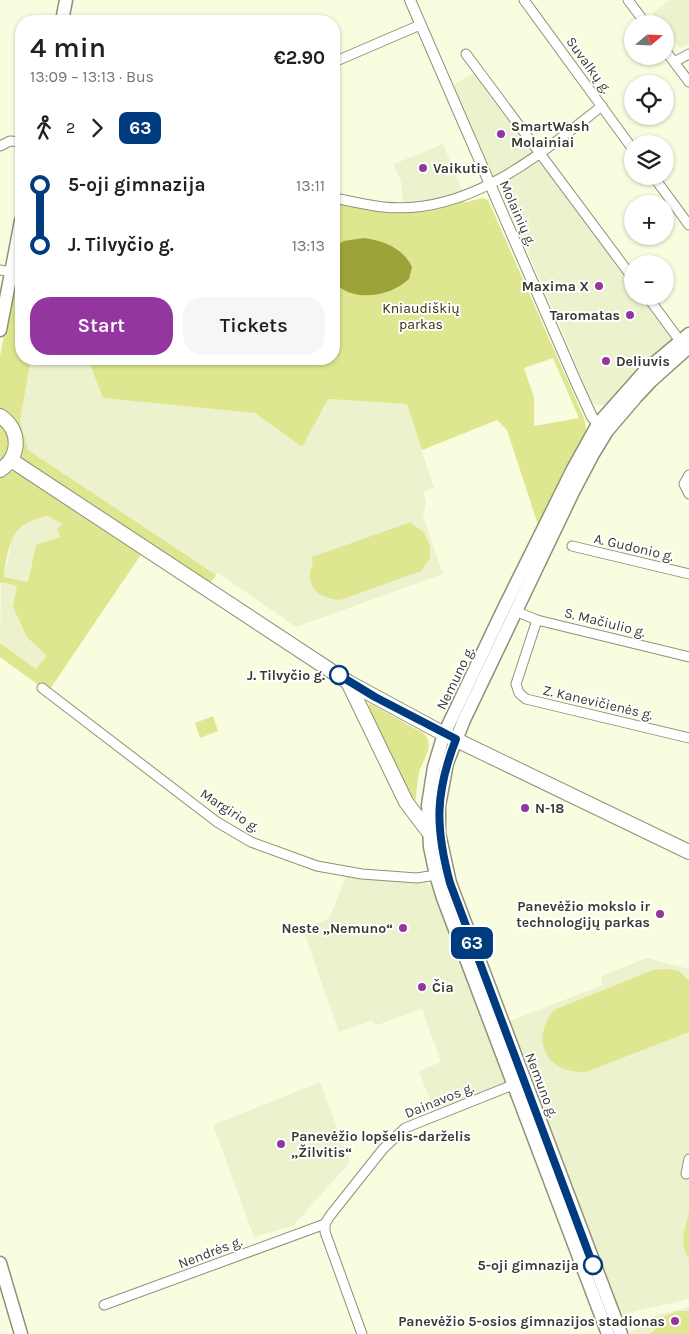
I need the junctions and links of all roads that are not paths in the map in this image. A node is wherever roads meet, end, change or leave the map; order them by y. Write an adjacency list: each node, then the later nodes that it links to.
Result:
1 (66, 0): 5 (main road)
2 (410, 0): 7 (street, Molainių g.)
3 (524, 0): 13 (street, Suvalkų g.)
4 (628, 0): 6 (street)
5 (63, 15)
6 (639, 15)
7 (420, 25): 10 (street); 18 (street, Molainių g.)
8 (466, 54): 17 (street)
9 (689, 54): 11 (street)
10 (340, 59)
11 (674, 62): 12 (street)
12 (689, 82)
13 (602, 106): 14 (street, Suvalkų g.); 17 (street)
14 (624, 137)
15 (15, 141): 16 (street)
16 (0, 146)
17 (541, 154): 18 (street); 23 (street)
18 (490, 184): 20 (street); 29 (street, Molainių g.)
19 (660, 185): 21 (street)
20 (340, 199)
21 (689, 225)
22 (15, 241): 24 (main road)
23 (624, 266)
24 (6, 271): 26 (main road)
25 (654, 305): 27 (street)
26 (0, 330)
27 (687, 345): 29 (main road, Nemuno g.)
28 (0, 416): 30 (main road)
29 (602, 428): 36 (main road, Nemuno g.); 41 (main road, Nemuno g.)
30 (11, 460): 31 (main road); 39 (main road)
31 (0, 470)
32 (689, 476): 33 (street)
33 (689, 494)
34 (572, 546): 35 (street, A. Gudonio g.)
35 (689, 574)
36 (515, 611): 37 (street, S. Mačiulio g.); 41 (main road, Nemuno g.)
37 (537, 620): 38 (street, S. Mačiulio g.); 42 (street, Z. Kanevičienės g.)
38 (689, 657)
39 (348, 682): 41 (main road); 43 (main road)
40 (42, 688): 45 (street, Margirio g.)
41 (450, 737): 43 (main road, Nemuno g.); 44 (main road); 55 (main road, Nemuno g.)
42 (689, 738)
43 (428, 831): 45 (main road, Nemuno g.)
44 (689, 852)
45 (436, 875): 46 (main road, Nemuno g.)
46 (513, 1085): 49 (street, Dainavos g.); 54 (main road, Nemuno g.)
47 (689, 1159): 48 (street)
48 (686, 1174)
49 (325, 1224): 51 (street, Nendrės g.); 53 (street)
50 (0, 1263): 52 (main road)
51 (104, 1305)
52 (21, 1334)
53 (362, 1334)
54 (608, 1334)
55 (621, 1334)

